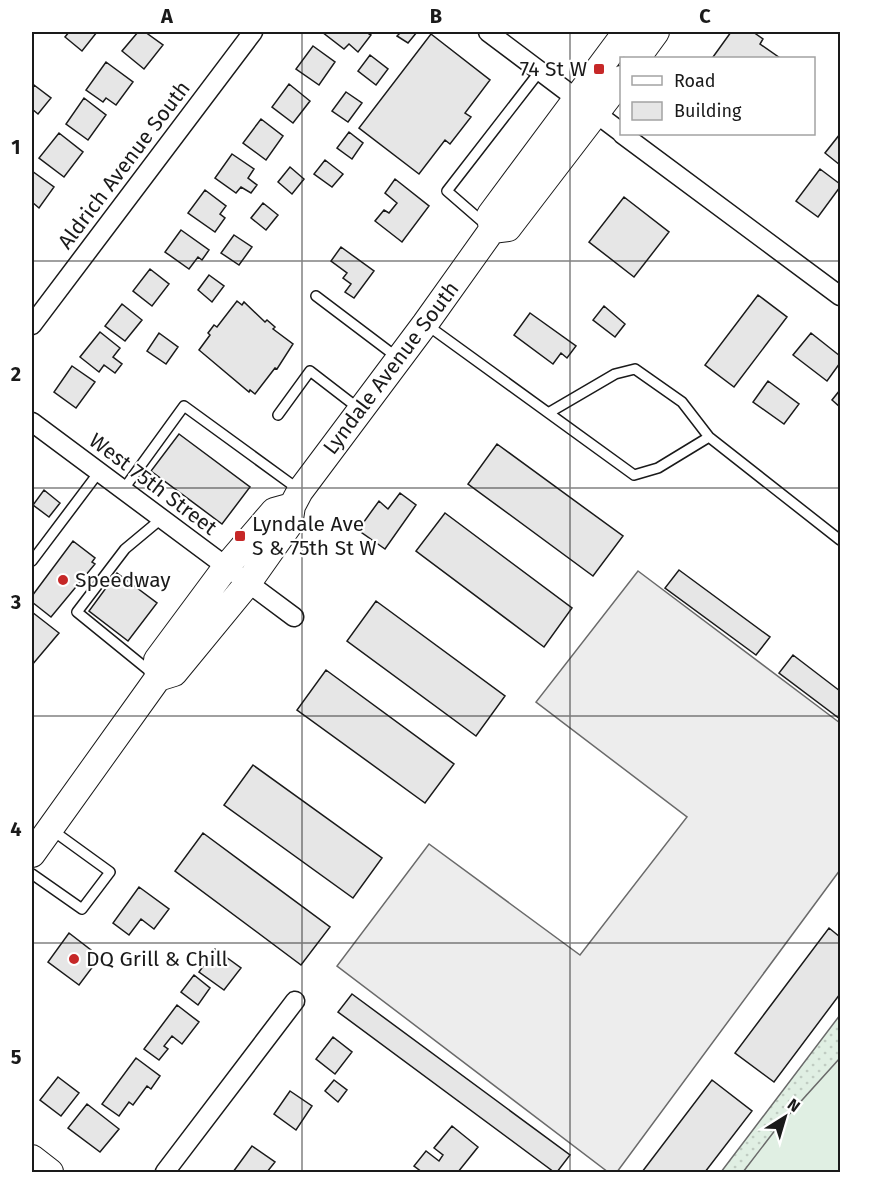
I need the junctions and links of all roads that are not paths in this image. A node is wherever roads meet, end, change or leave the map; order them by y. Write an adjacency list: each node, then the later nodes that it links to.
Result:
1 (253, 32): 16 (street, Aldrich Avenue South)
2 (488, 32): 6 (street)
3 (626, 32): 8 (main road, Lyndale Avenue South)
4 (656, 32): 5 (main road)
5 (638, 57)
6 (540, 71): 8 (street); 12 (lane)
7 (620, 80): 9 (main road, Lyndale Avenue South)
8 (575, 98): 9 (street); 12 (main road, Lyndale Avenue South)
9 (596, 114): 10 (street); 12 (main road, Lyndale Avenue South)
10 (620, 132)
11 (625, 135): 13 (street)
12 (492, 230): 15 (main road, Lyndale Avenue South)
13 (837, 287)
14 (316, 296): 17 (lane)
15 (425, 324): 17 (main road, Lyndale Avenue South); 19 (lane)
16 (32, 325)
17 (399, 358): 18 (main road, Lyndale Avenue South)
18 (360, 410): 20 (lane); 25 (main road, Lyndale Avenue South)
19 (550, 412): 22 (lane); 22 (lane)
20 (278, 415)
21 (32, 422): 23 (street, West 75th Street)
22 (709, 437): 27 (lane)
23 (99, 472): 24 (street, West 75th Street); 28 (lane)
24 (123, 490): 25 (lane); 26 (street, West 75th Street)
25 (296, 498): 29 (main road, Lyndale Avenue South); 30 (main road, Lyndale Avenue South)
26 (160, 519): 29 (street, West 75th Street); 32 (lane)
27 (840, 540)
28 (32, 561)
29 (226, 567): 30 (street, West 75th Street); 32 (main road, Lyndale Avenue South)
30 (248, 583): 31 (street, West 75th Street); 32 (main road, Lyndale Avenue South)
31 (294, 617)
32 (158, 678): 33 (main road, Lyndale Avenue South)
33 (50, 829): 34 (main road, Lyndale Avenue South); 35 (lane)
34 (32, 854)
35 (32, 874)
36 (295, 1001): 39 (street)
37 (32, 1158): 38 (main road)
38 (50, 1173)
39 (165, 1173)

